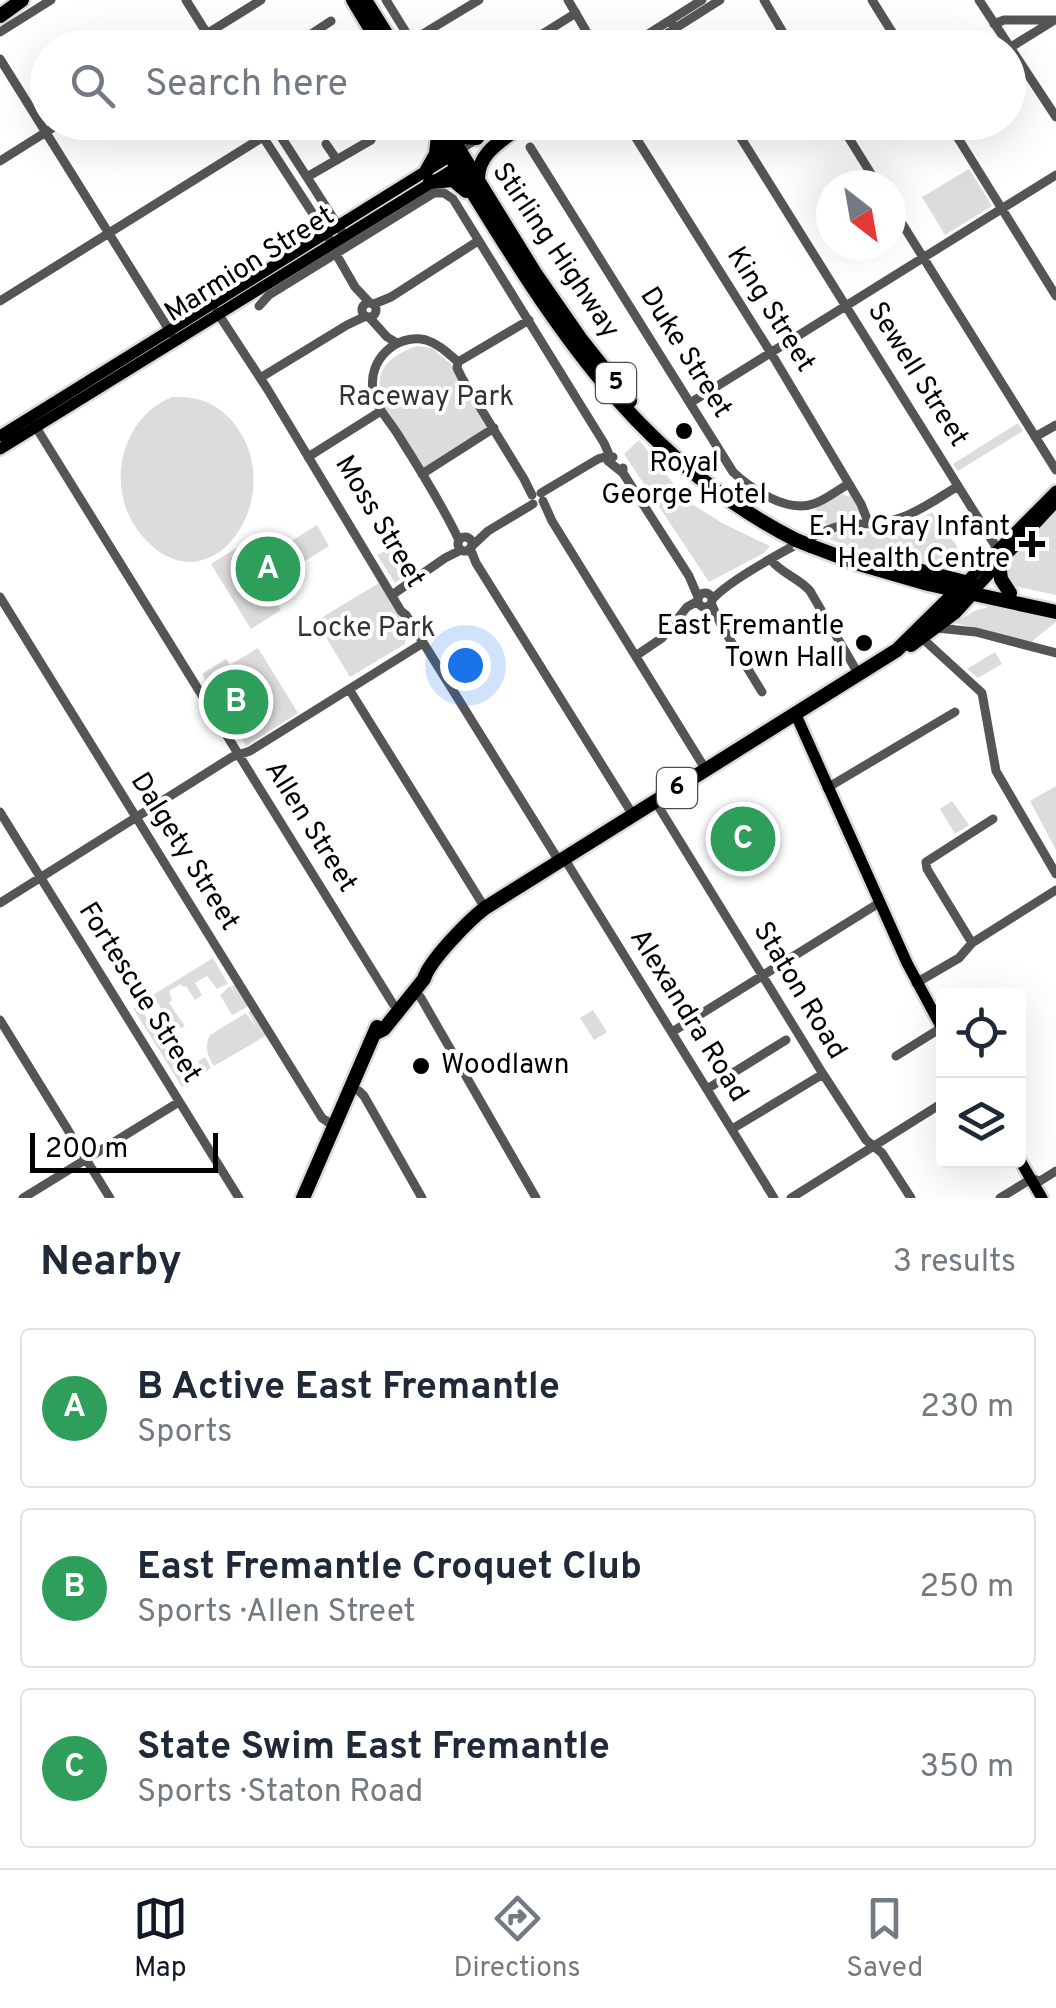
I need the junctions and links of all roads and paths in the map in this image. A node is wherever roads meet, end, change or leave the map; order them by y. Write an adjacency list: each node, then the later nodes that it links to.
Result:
1 (52, 0): 33 (street)
2 (186, 0): 18 (street)
3 (261, 0): 19 (street)
4 (386, 0): 23 (street)
5 (478, 0): 24 (street)
6 (568, 0): 13 (street)
7 (702, 0): 17 (street)
8 (720, 0): 17 (street)
9 (764, 0): 30 (street)
10 (872, 0): 31 (street)
11 (982, 0): 16 (street)
12 (357, 3): 21 (highway); 22 (highway)
13 (576, 14): 25 (street); 26 (street)
14 (1056, 20): 16 (street); 34 (street)
15 (331, 21): 20 (street)
16 (996, 23): 32 (street)
17 (672, 25): 27 (street); 28 (street); 29 (street)
18 (205, 30)
19 (213, 30)
20 (317, 30)
21 (372, 30)
22 (380, 30)
23 (405, 30)
24 (435, 30)
25 (550, 30)
26 (585, 30)
27 (662, 30)
28 (666, 30)
29 (675, 30)
30 (782, 30)
31 (891, 30)
32 (1000, 30)
33 (0, 32)
34 (1026, 38)
35 (0, 59): 37 (street)
36 (1026, 70): 38 (street)
37 (30, 108)
38 (1056, 117)
39 (33, 140): 58 (street)
40 (50, 140): 67 (street)
41 (258, 140): 67 (street)
42 (265, 140): 69 (street)
43 (283, 140): 62 (street)
44 (372, 140): 57 (street)
45 (438, 140): 61 (highway)
46 (447, 140): 56 (highway, Stirling Highway / 5)
47 (475, 140): 56 (street, Marmion Street)
48 (494, 140): 56 (street, Marmion Street)
49 (504, 140): 63 (highway)
50 (637, 140): 81 (street, King Street)
51 (743, 140): 76 (street, Sewell Street)
52 (850, 140): 59 (street)
53 (959, 140): 64 (street)
54 (326, 144): 57 (street)
55 (530, 146): 84 (street, Duke Street)
56 (458, 159): 61 (main road, Marmion Street); 63 (highway, Stirling Highway / 5); 70 (highway, Stirling Highway / 5)
57 (336, 160): 62 (street)
58 (0, 161)
59 (869, 170)
60 (1056, 175): 64 (street)
61 (428, 176): 65 (main road, Marmion Street); 70 (highway)
62 (307, 178): 65 (street)
63 (478, 182): 102 (highway, Stirling Highway / 5)
64 (1002, 209): 71 (street); 72 (street)
65 (341, 230): 69 (main road, Marmion Street)
66 (906, 230): 71 (street)
67 (108, 232): 73 (street); 79 (street)
68 (478, 241): 69 (street); 77 (street); 78 (street)
69 (331, 243): 74 (street); 75 (main road, Marmion Street); 77 (street)
70 (512, 257): 102 (highway, Stirling Highway / 5)
71 (924, 259): 76 (street); 90 (street)
72 (1056, 296)
73 (0, 301)
74 (259, 306)
75 (217, 307): 79 (main road, Marmion Street); 83 (street, Moss Street)
76 (848, 307): 81 (street); 97 (street, Sewell Street)
77 (369, 310): 80 (street); 83 (street)
78 (529, 320): 82 (street); 93 (street)
79 (172, 335): 86 (main road, Marmion Street)
80 (389, 341): 82 (street); 85 (street)
81 (771, 353): 84 (street); 96 (street, King Street)
82 (460, 366): 88 (street)
83 (261, 377): 92 (street, Moss Street)
84 (690, 403): 96 (street, Duke Street)
85 (381, 410): 92 (street); 95 (street)
86 (33, 422): 89 (main road, Marmion Street); 91 (main road, Marmion Street); 126 (street, Allen Street)
87 (1056, 424): 90 (street)
88 (494, 428): 95 (street); 99 (street)
89 (4, 431)
90 (1035, 437): 94 (street)
91 (0, 449)
92 (310, 456): 108 (street, Moss Street)
93 (608, 458): 99 (street); 111 (street)
94 (1056, 470)
95 (422, 474): 103 (street)
96 (849, 484): 101 (street, King Street)
97 (957, 484): 101 (street); 104 (street, Sewell Street)
98 (1056, 491): 104 (main road, 6)
99 (537, 499): 103 (street); 120 (street)
100 (1056, 502): 104 (main road, 6)
101 (868, 524): 105 (street)
102 (808, 540): 106 (highway, Stirling Highway / 5); 107 (highway, Stirling Highway / 5)
103 (464, 544): 108 (street); 131 (street)
104 (998, 556): 107 (main road, 6); 110 (highway)
105 (772, 560): 111 (street); 121 (street)
106 (928, 584): 107 (highway, Stirling Highway / 5); 113 (highway)
107 (968, 588): 110 (highway, Stirling Highway / 5); 113 (highway, 6); 114 (highway, 6)
108 (393, 592): 117 (street, Moss Street)
109 (0, 597): 132 (street, Dalgety Street)
110 (1010, 597): 112 (highway, Stirling Highway / 5); 114 (highway)
111 (705, 600): 120 (street); 123 (street)
112 (1056, 608)
113 (937, 611): 118 (highway, 6)
114 (954, 613): 115 (highway, 6)
115 (937, 628): 116 (highway, 6); 119 (street)
116 (922, 638): 118 (highway, 6); 135 (street)
117 (423, 643): 122 (street); 134 (street, Moss Street)
118 (896, 650): 121 (highway, 6)
119 (1056, 653)
120 (636, 654): 127 (street)
121 (859, 676): 125 (highway, 6)
122 (349, 690): 126 (street); 140 (street)
123 (762, 692)
124 (955, 712): 128 (street)
125 (793, 716): 127 (highway, 6); 128 (main road)
126 (239, 755): 132 (street); 146 (street, Allen Street)
127 (706, 770): 129 (highway, 6)
128 (828, 788): 138 (main road)
129 (655, 801): 131 (highway, 6); 143 (street, Staton Road)
130 (0, 812): 136 (street, Fortescue Street)
131 (633, 815): 134 (highway, 6)
132 (136, 818): 136 (street); 159 (street, Dalgety Street)
133 (993, 819): 141 (street)
134 (562, 859): 140 (highway, 6); 149 (street, Alexandra Road)
135 (1056, 874)
136 (40, 877): 139 (street); 157 (street, Fortescue Street)
137 (1056, 890): 141 (street)
138 (879, 902): 143 (street); 144 (main road)
139 (0, 903)
140 (484, 908): 142 (highway, 6)
141 (972, 944): 144 (street)
142 (426, 971): 145 (highway, 6); 146 (highway, 6)
143 (763, 974): 149 (street); 154 (street, Staton Road)
144 (916, 983): 147 (main road)
145 (414, 991): 150 (highway, 6); 171 (street)
146 (393, 1004): 150 (highway, 6)
147 (936, 1019)
148 (0, 1020): 162 (street)
149 (672, 1032): 156 (street, Alexandra Road)
150 (376, 1033): 155 (highway, 6)
151 (936, 1033): 153 (street)
152 (786, 1040): 156 (street)
153 (896, 1056)
154 (823, 1074): 160 (street); 161 (street, Staton Road)
155 (350, 1087): 159 (highway, 6); 170 (street)
156 (707, 1089): 160 (street, Alexandra Road)
157 (179, 1102): 162 (street); 168 (street, Fortescue Street)
158 (936, 1107): 161 (street)
159 (334, 1126): 169 (highway, 6)
160 (732, 1129): 172 (street, Alexandra Road)
161 (874, 1146): 173 (street); 174 (street, Staton Road)
162 (86, 1158): 166 (street); 167 (street)
163 (1025, 1168): 165 (main road)
164 (1056, 1171): 165 (street)
165 (1032, 1178): 175 (street); 176 (main road)
166 (24, 1198)
167 (110, 1198)
168 (240, 1198)
169 (303, 1198)
170 (422, 1198)
171 (536, 1198)
172 (774, 1198)
173 (791, 1198)
174 (912, 1198)
175 (1000, 1198)
176 (1042, 1198)

